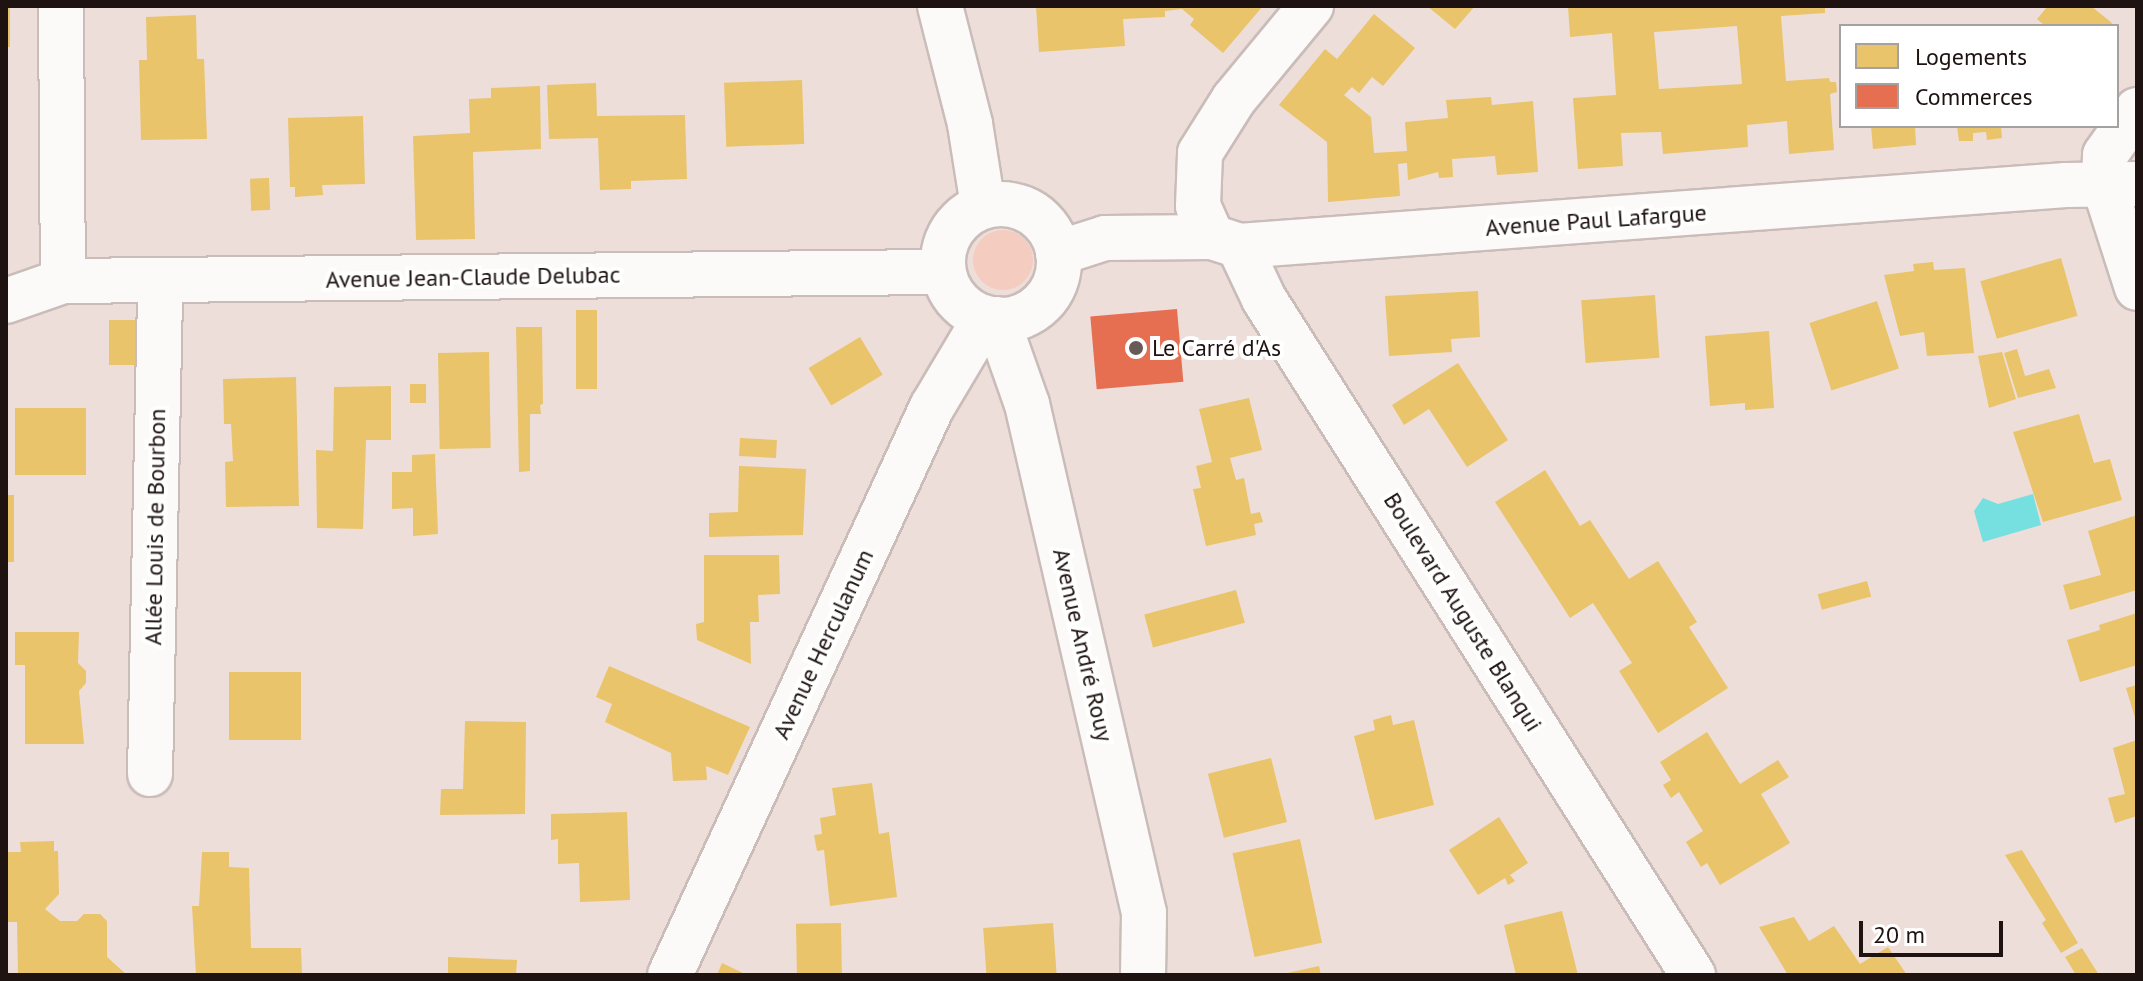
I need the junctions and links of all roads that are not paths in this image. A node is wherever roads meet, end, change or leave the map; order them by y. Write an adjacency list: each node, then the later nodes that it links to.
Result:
1 (61, 6): 10 (street)
2 (940, 6): 6 (street)
3 (1311, 6): 7 (street, Boulevard Auguste Blanqui)
4 (2137, 110): 5 (street)
5 (2121, 184): 7 (street, Avenue Paul Lafargue); 12 (street)
6 (983, 206): 8 (street); 9 (street)
7 (1225, 241): 8 (street, Avenue Paul Lafargue); 18 (street, Boulevard Auguste Blanqui)
8 (1058, 253): 14 (street)
9 (943, 272): 11 (street, Avenue Jean-Claude Delubac); 14 (street)
10 (63, 281): 11 (street, Avenue Jean-Claude Delubac); 13 (street, Avenue Jean-Claude Delubac)
11 (160, 281): 15 (street, Allée Louis de Bourbon)
12 (2137, 288)
13 (6, 301)
14 (991, 319): 16 (street, Avenue André Rouy); 17 (street, Avenue Herculanum)
15 (150, 774)
16 (1149, 967)
17 (670, 975)
18 (1693, 975)

